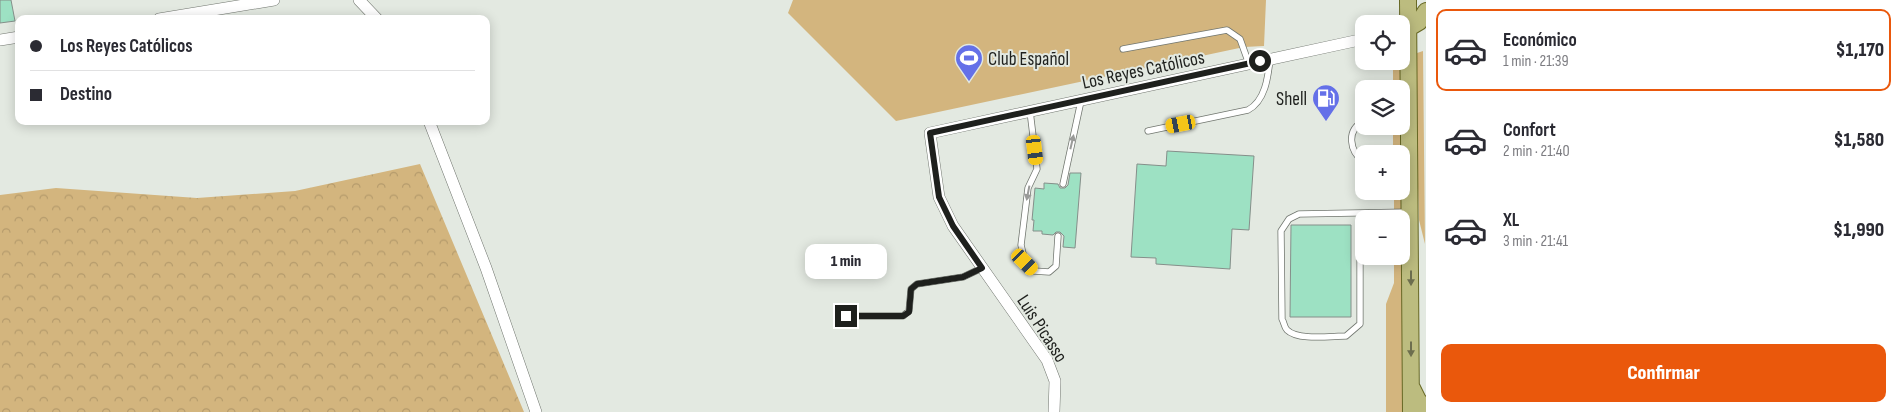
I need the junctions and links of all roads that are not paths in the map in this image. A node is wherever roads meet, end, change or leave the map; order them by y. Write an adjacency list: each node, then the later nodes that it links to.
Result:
1 (271, 0): 5 (street)
2 (360, 0): 6 (street)
3 (1408, 0): 7 (main road)
4 (1426, 11): 9 (main road)
5 (183, 15)
6 (373, 15)
7 (1406, 15)
8 (1426, 25): 10 (main road)
9 (1410, 26)
10 (1410, 28)
11 (15, 38): 12 (street)
12 (0, 40)
13 (1355, 41): 15 (street, Los Reyes Católicos)
14 (1122, 49): 16 (lane)
15 (1270, 59): 16 (street, Los Reyes Católicos); 21 (lane)
16 (1249, 64): 17 (street, Los Reyes Católicos)
17 (1081, 100): 18 (street, Los Reyes Católicos); 25 (lane, one-way to 17)
18 (1030, 111): 22 (street, Los Reyes Católicos); 29 (lane, one-way to 29)
19 (431, 125): 34 (street)
20 (1355, 128): 24 (lane)
21 (1148, 131)
22 (930, 133): 30 (street, Luis Picasso)
23 (1406, 135): 26 (main road)
24 (1355, 152)
25 (1062, 184)
26 (1408, 204): 27 (lane); 32 (main road, one-way to 32)
27 (1376, 210)
28 (1360, 213): 28 (lane)
29 (1058, 236)
30 (982, 268): 31 (lane); 35 (street, Luis Picasso)
31 (846, 316)
32 (1412, 388): 33 (main road); 36 (main road)
33 (1426, 410)
34 (536, 412)
35 (1054, 412)
36 (1412, 412)

